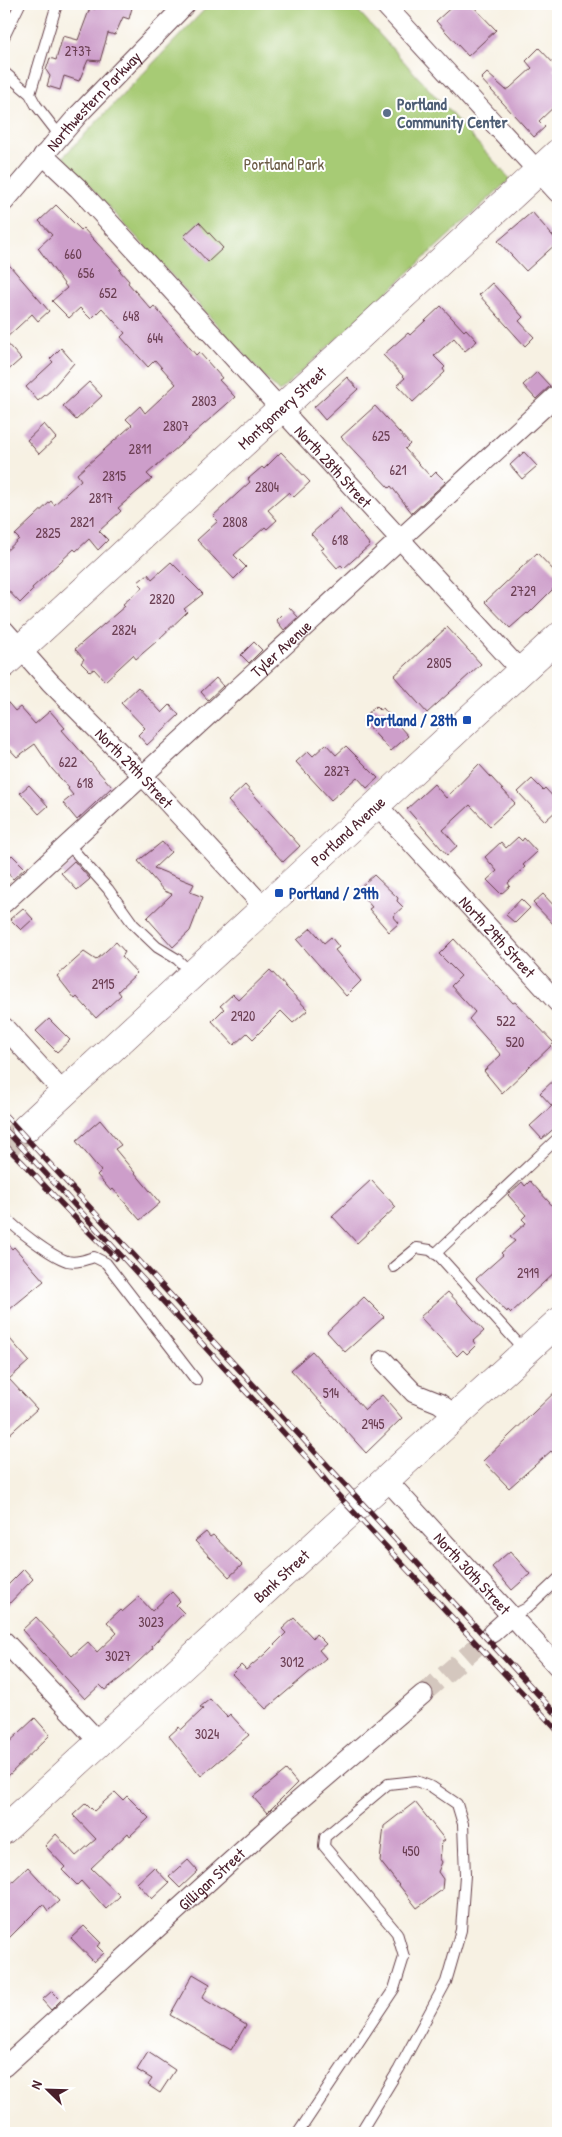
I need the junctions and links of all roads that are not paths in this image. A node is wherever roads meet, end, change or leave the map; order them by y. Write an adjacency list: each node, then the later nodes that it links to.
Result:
1 (20, 4): 5 (lane)
2 (57, 4): 7 (lane)
3 (186, 4): 8 (street, Northwestern Parkway)
4 (394, 7): 11 (street)
5 (4, 37)
6 (4, 72): 7 (lane)
7 (30, 94): 8 (lane)
8 (60, 136): 10 (street, Northwestern Parkway)
9 (558, 153): 11 (street, Montgomery Street)
10 (43, 155): 13 (street, Northwestern Parkway); 15 (street, North 28th Street)
11 (539, 171): 12 (street); 15 (street, Montgomery Street)
12 (558, 193)
13 (4, 202)
14 (558, 394): 16 (street, Tyler Avenue)
15 (280, 408): 16 (street, North 28th Street); 18 (street, Montgomery Street)
16 (401, 539): 19 (street, North 28th Street); 20 (street, Tyler Avenue)
17 (558, 637): 19 (street, Portland Avenue)
18 (9, 647): 20 (street, North 29th Street)
19 (521, 671): 21 (street, Portland Avenue)
20 (143, 776): 22 (street, Tyler Avenue); 24 (street, North 29th Street)
21 (376, 804): 24 (street, Portland Avenue); 26 (street, North 29th Street)
22 (68, 844): 23 (street, Tyler Avenue); 25 (lane)
23 (4, 903)
24 (264, 908): 25 (street, Portland Avenue)
25 (192, 974): 28 (street, Portland Avenue)
26 (554, 991)
27 (4, 1027): 28 (street)
28 (63, 1092): 29 (street, Portland Avenue)
29 (26, 1128)
30 (558, 1138): 32 (lane)
31 (4, 1216): 37 (lane)
32 (435, 1254): 33 (lane); 35 (lane)
33 (394, 1267)
34 (558, 1322): 35 (street, Bank Street)
35 (526, 1352): 38 (street, Bank Street)
36 (383, 1360): 38 (street)
37 (196, 1380)
38 (457, 1416): 39 (street, Bank Street)
39 (386, 1479): 41 (street, North 30th Street); 46 (street, Bank Street)
40 (558, 1579): 41 (lane)
41 (511, 1616): 42 (street); 44 (street, North 30th Street)
42 (492, 1633)
43 (4, 1641): 46 (street)
44 (558, 1667)
45 (423, 1694): 48 (street, Gilligan Street)
46 (100, 1743): 47 (street, Bank Street)
47 (4, 1830)
48 (4, 2067)
49 (298, 2133): 50 (lane)
50 (360, 2133)

